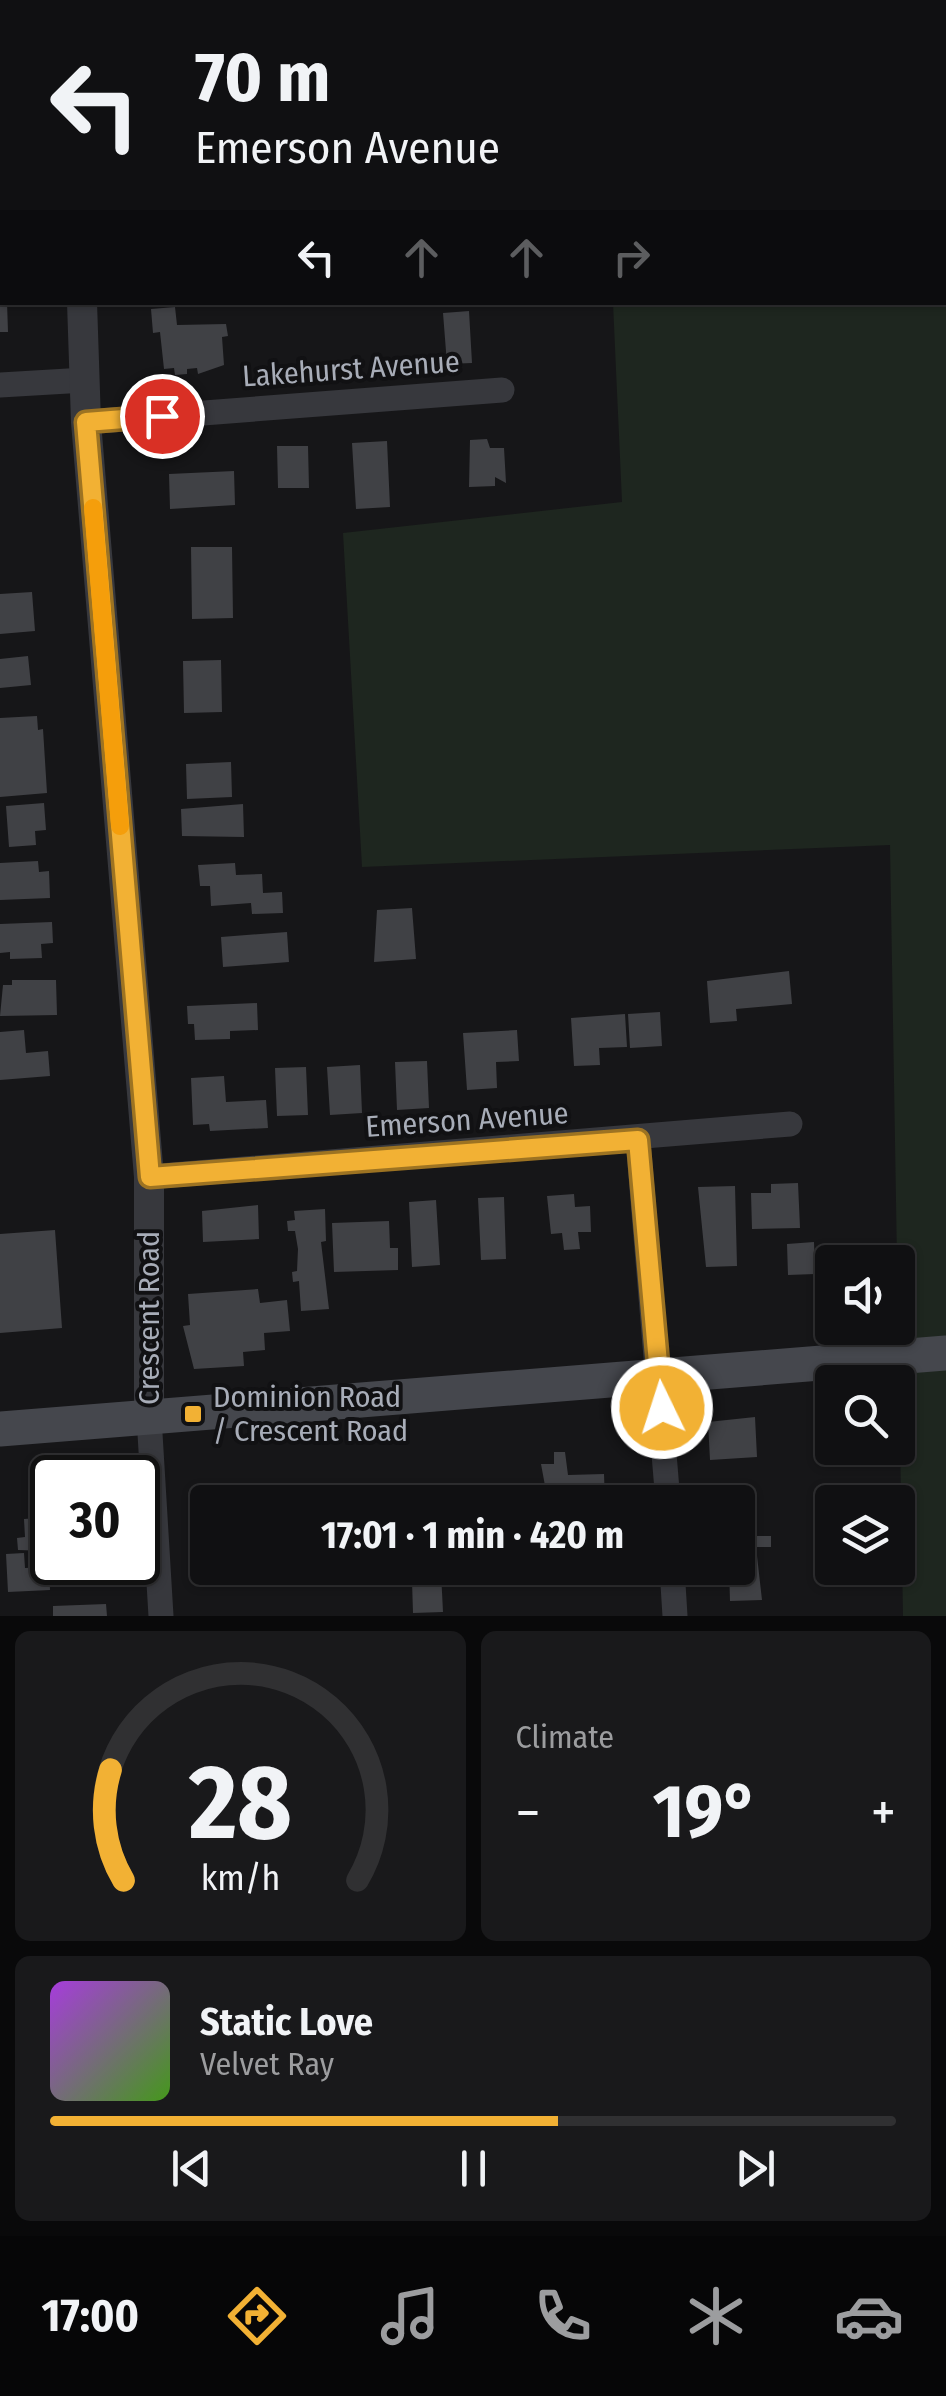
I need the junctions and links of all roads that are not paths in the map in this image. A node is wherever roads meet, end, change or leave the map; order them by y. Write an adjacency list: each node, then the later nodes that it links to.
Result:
1 (82, 305): 2 (street, Crescent Road)
2 (85, 380): 3 (street); 5 (street, Crescent Road)
3 (0, 384)
4 (502, 390): 5 (street, Lakehurst Avenue)
5 (86, 422): 8 (street, Crescent Road)
6 (790, 1124): 7 (street, Emerson Avenue)
7 (638, 1140): 8 (street, Emerson Avenue); 10 (street)
8 (150, 1177): 11 (street, Crescent Road)
9 (946, 1353): 10 (main road)
10 (660, 1376): 11 (main road); 13 (street)
11 (148, 1417): 12 (main road); 15 (street, Crescent Road)
12 (0, 1430)
13 (667, 1485)
14 (673, 1585): 16 (street)
15 (161, 1616)
16 (675, 1616)

